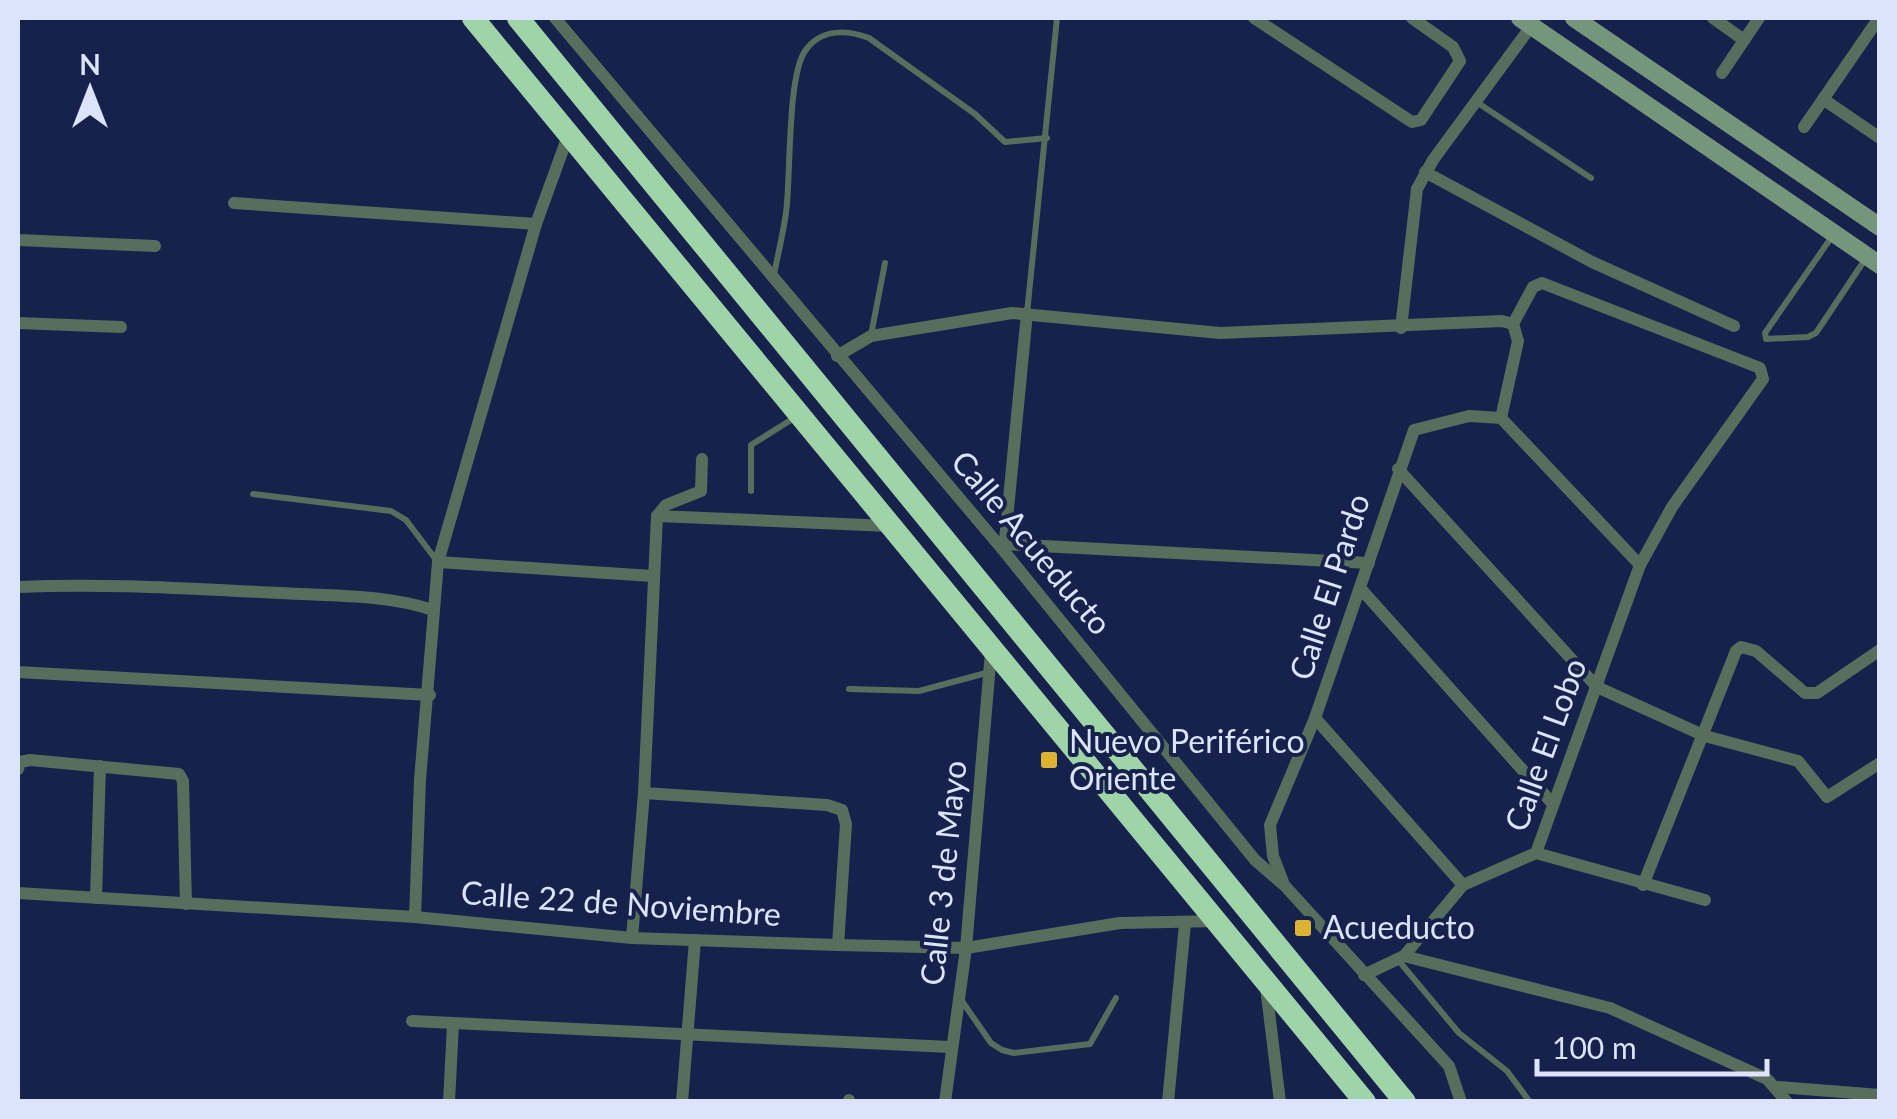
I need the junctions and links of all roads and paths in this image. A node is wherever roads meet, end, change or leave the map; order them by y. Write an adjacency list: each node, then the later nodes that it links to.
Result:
1 (474, 18): 19 (highway)
2 (518, 18): 15 (highway)
3 (555, 18): 14 (street, Calle Acueducto)
4 (1057, 18): 20 (lane)
5 (1254, 18): 6 (street)
6 (1412, 18)
7 (1574, 18): 26 (street)
8 (1713, 18): 12 (street)
9 (1759, 18): 12 (street)
10 (1879, 18): 16 (street)
11 (1526, 21): 17 (street); 27 (street)
12 (1744, 40): 13 (street)
13 (1722, 73)
14 (605, 80): 15 (street); 32 (street, Calle Acueducto)
15 (581, 95): 102 (highway)
16 (1823, 99): 18 (street); 21 (street)
17 (1476, 102): 22 (street); 23 (lane)
18 (1804, 126)
19 (569, 133): 25 (street); 41 (highway)
20 (1047, 138): 32 (lane); 33 (lane)
21 (1880, 138)
22 (1425, 172): 36 (street); 38 (street)
23 (1591, 178)
24 (234, 203): 25 (street)
25 (536, 224): 50 (street)
26 (1880, 227)
27 (1834, 234): 30 (street); 30 (lane)
28 (18, 240): 29 (street)
29 (156, 246)
30 (1873, 261)
31 (885, 263): 39 (lane)
32 (773, 281): 40 (street, Calle Acueducto)
33 (1027, 314): 38 (street); 39 (street); 49 (street)
34 (18, 323): 37 (street)
35 (1513, 324): 38 (street); 42 (street); 52 (street, Calle El Lobo)
36 (1734, 326)
37 (120, 327)
38 (1401, 328)
39 (871, 336): 40 (street)
40 (837, 356): 49 (street, Calle Acueducto)
41 (799, 415): 45 (lane); 48 (highway)
42 (1501, 418): 44 (street, Calle El Pardo); 52 (street)
43 (702, 459): 47 (street)
44 (1398, 469): 51 (street, Calle El Pardo); 60 (street)
45 (751, 491)
46 (253, 494): 50 (lane)
47 (657, 516): 48 (street); 53 (street)
48 (890, 526): 58 (highway)
49 (1004, 547): 51 (street); 73 (street, Calle Acueducto)
50 (438, 562): 53 (street); 56 (street)
51 (1369, 562): 55 (street, Calle El Pardo)
52 (1640, 565): 60 (street, Calle El Lobo)
53 (652, 576): 68 (street)
54 (18, 587): 56 (street)
55 (1361, 588): 63 (street, Calle El Pardo); 69 (street)
56 (433, 610): 62 (street)
57 (1880, 650): 64 (street)
58 (991, 661): 61 (lane); 79 (highway); 84 (street, Calle 3 de Mayo)
59 (18, 672): 62 (street)
60 (1597, 687): 64 (street); 69 (street, Calle El Lobo)
61 (849, 689)
62 (430, 695): 78 (street)
63 (1315, 718): 71 (street); 73 (street, Calle El Pardo)
64 (1705, 736): 65 (street); 72 (street)
65 (1880, 763)
66 (100, 766): 67 (street); 75 (street); 77 (street)
67 (18, 770)
68 (644, 793): 81 (street); 83 (street)
69 (1552, 803): 70 (street, Calle El Lobo)
70 (1536, 853): 71 (street, Calle El Lobo); 72 (street)
71 (1463, 885): 85 (street, Calle El Lobo)
72 (1642, 885): 76 (street)
73 (1285, 886): 86 (street, Calle Acueducto)
74 (18, 893): 75 (street, Calle 22 de Noviembre)
75 (96, 898): 77 (street, Calle 22 de Noviembre)
76 (1705, 900)
77 (186, 904): 78 (street, Calle 22 de Noviembre)
78 (415, 917): 81 (street, Calle 22 de Noviembre)
79 (1220, 920): 80 (street, Calle 22 de Noviembre); 87 (highway)
80 (1185, 924): 84 (street, Calle 22 de Noviembre); 99 (street)
81 (632, 938): 82 (street, Calle 22 de Noviembre)
82 (694, 940): 83 (street, Calle 22 de Noviembre); 92 (street)
83 (838, 945): 84 (street, Calle 22 de Noviembre)
84 (966, 948): 88 (street, Calle 3 de Mayo)
85 (1401, 958): 86 (street, Calle El Lobo); 94 (street); 104 (lane)
86 (1364, 975): 103 (street, Calle Acueducto)
87 (1266, 979): 100 (street); 101 (highway)
88 (958, 996): 89 (lane); 93 (street, Calle 3 de Mayo)
89 (1116, 998)
90 (412, 1021): 91 (street)
91 (453, 1024): 92 (street); 96 (street)
92 (688, 1035): 93 (street); 97 (street)
93 (950, 1047): 98 (street, Calle 3 de Mayo)
94 (1778, 1087): 95 (street); 105 (street)
95 (1879, 1094)
96 (449, 1102)
97 (682, 1102)
98 (946, 1102)
99 (1168, 1102)
100 (1280, 1102)
101 (1365, 1102)
102 (1404, 1102)
103 (1461, 1102)
104 (1530, 1102)
105 (1787, 1102)

